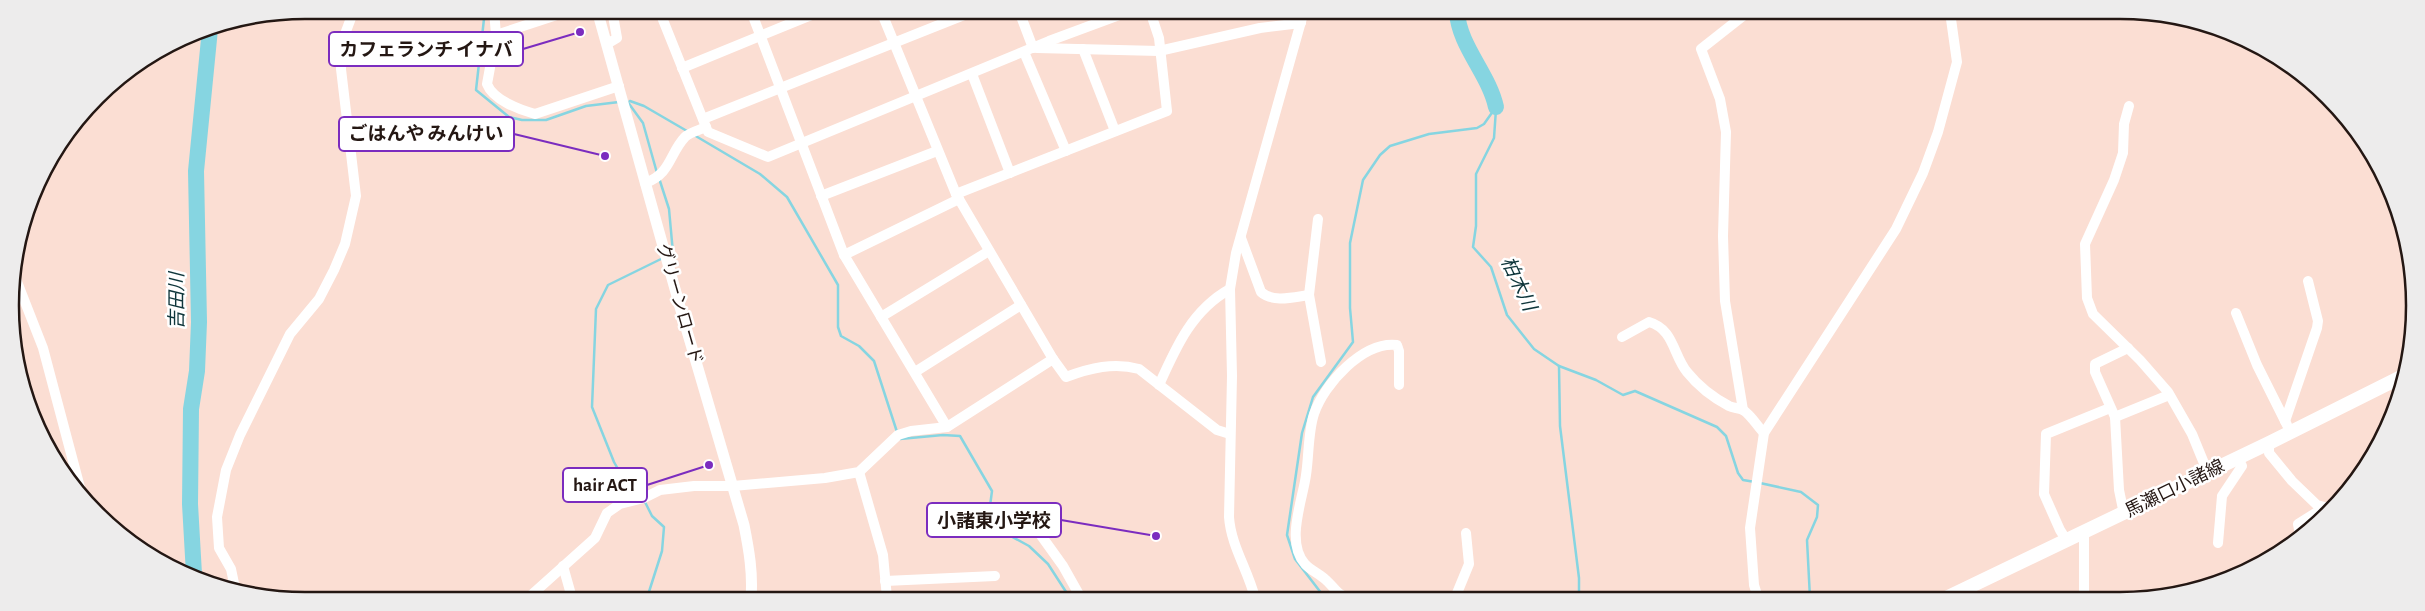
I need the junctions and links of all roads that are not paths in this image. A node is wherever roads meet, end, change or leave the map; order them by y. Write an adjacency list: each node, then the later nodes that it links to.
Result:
1 (351, 19): 84 (street)
2 (495, 19): 18 (street)
3 (545, 19): 18 (street)
4 (600, 19): 21 (street, グリーンロード)
5 (614, 19): 21 (street)
6 (663, 19): 25 (street)
7 (754, 19): 19 (street)
8 (801, 19): 19 (street)
9 (884, 19): 20 (street)
10 (954, 19): 20 (street)
11 (1020, 19): 23 (street)
12 (1109, 19): 23 (street)
13 (1153, 19): 24 (street)
14 (1302, 19): 17 (street)
15 (1739, 19): 60 (street)
16 (1951, 19): 64 (street)
17 (1301, 23): 24 (street); 41 (street)
18 (496, 35): 27 (street)
19 (760, 36): 25 (street); 28 (street)
20 (894, 43): 28 (street); 29 (street)
21 (607, 44): 27 (street, グリーンロード)
22 (1083, 49): 23 (street); 24 (street); 32 (street)
23 (1029, 50): 26 (street); 35 (street)
24 (1159, 51): 32 (street)
25 (682, 68): 31 (street)
26 (972, 74): 29 (street); 36 (street)
27 (618, 86): 37 (street, グリーンロード)
28 (780, 88): 31 (street); 33 (street)
29 (915, 97): 33 (street); 34 (street)
30 (2129, 106): 52 (street)
31 (704, 123): 33 (street); 37 (street)
32 (1115, 131): 35 (street)
33 (802, 144): 38 (street)
34 (938, 151): 38 (street); 39 (street)
35 (1066, 151): 36 (street)
36 (1010, 173): 39 (street)
37 (646, 183): 71 (street, グリーンロード)
38 (821, 196): 43 (street)
39 (957, 197): 42 (street); 43 (street)
40 (1318, 219): 47 (street)
41 (1241, 238): 46 (street); 47 (street)
42 (989, 251): 48 (street); 50 (street)
43 (844, 255): 50 (street)
44 (2308, 281): 63 (street)
45 (19, 287): 70 (street)
46 (1230, 289): 57 (street); 65 (street)
47 (1309, 295): 54 (street)
48 (1022, 305): 53 (street); 55 (street)
49 (2236, 313): 63 (street)
50 (881, 317): 55 (street)
51 (1622, 337): 60 (street)
52 (2128, 348): 59 (street); 61 (street)
53 (1053, 359): 57 (street); 62 (street)
54 (1321, 362)
55 (914, 372): 62 (street)
56 (2396, 379): 63 (main road, 馬瀬口小諸線)
57 (1159, 385): 65 (street)
58 (1399, 385): 91 (street)
59 (2169, 395): 61 (street); 69 (street)
60 (1744, 410): 64 (street)
61 (2113, 412): 74 (street); 79 (street)
62 (948, 427): 68 (street)
63 (2287, 427): 66 (main road, 馬瀬口小諸線)
64 (1764, 433): 93 (street)
65 (1230, 434): 90 (street)
66 (2269, 443): 67 (main road, 馬瀬口小諸線); 72 (street)
67 (2238, 458): 69 (main road, 馬瀬口小諸線); 80 (street)
68 (859, 472): 71 (street); 83 (street)
69 (2208, 473): 74 (main road, 馬瀬口小諸線)
70 (78, 480)
71 (733, 486): 81 (street); 87 (street, グリーンロード)
72 (2323, 507)
73 (1028, 513): 89 (street)
74 (2124, 514): 78 (main road, 馬瀬口小諸線)
75 (2315, 515): 76 (street)
76 (2299, 529)
77 (1466, 533): 92 (street)
78 (2084, 533): 79 (main road, 馬瀬口小諸線); 95 (street)
79 (2067, 541): 94 (main road, 馬瀬口小諸線)
80 (2218, 543)
81 (563, 566): 85 (street); 86 (street)
82 (995, 576): 83 (street)
83 (885, 581): 88 (street)
84 (234, 583)
85 (535, 592)
86 (570, 592)
87 (751, 592)
88 (886, 592)
89 (1078, 592)
90 (1254, 592)
91 (1338, 592)
92 (1457, 592)
93 (1756, 592)
94 (1959, 592)
95 (2084, 592)

